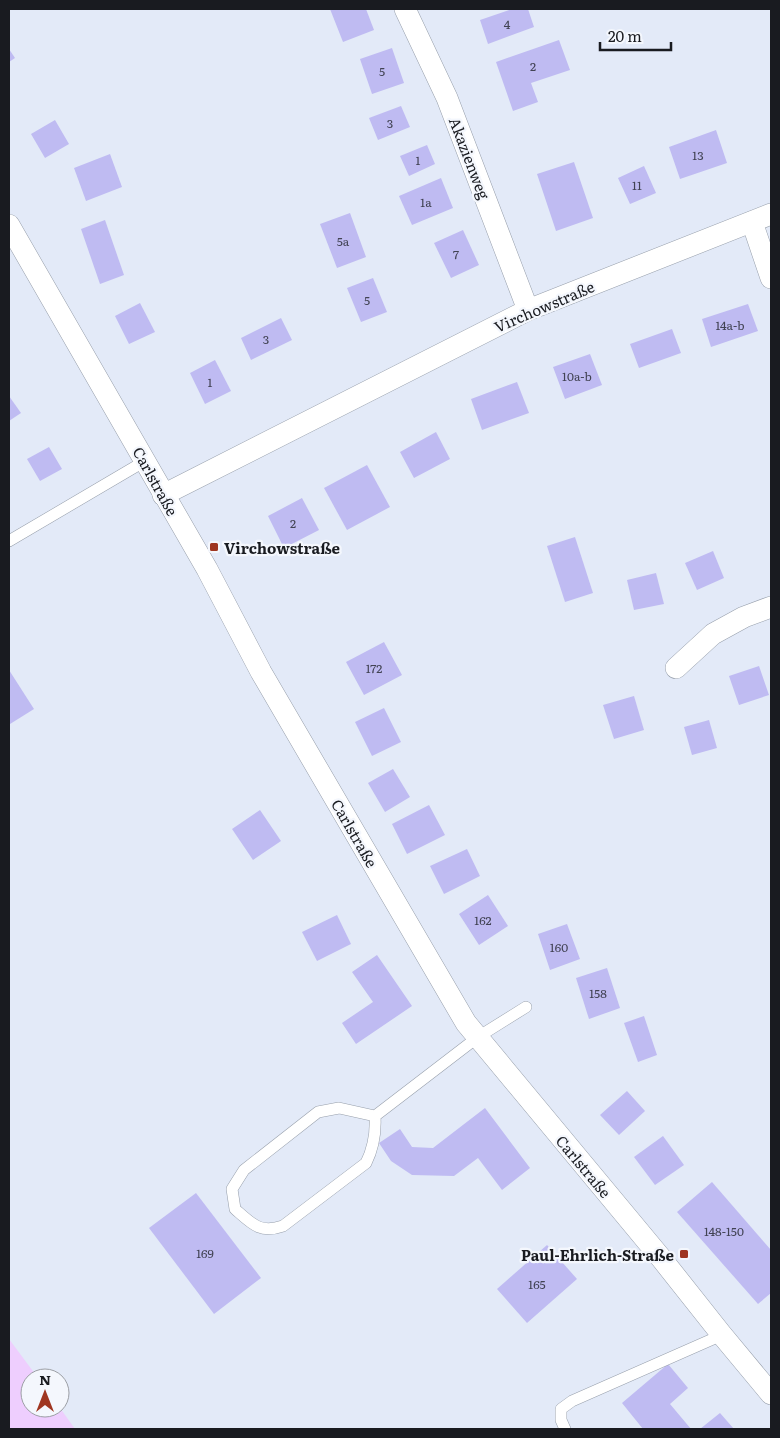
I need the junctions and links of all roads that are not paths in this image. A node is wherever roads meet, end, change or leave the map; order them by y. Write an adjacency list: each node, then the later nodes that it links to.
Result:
1 (405, 9): 5 (street, Akazienweg)
2 (762, 218): 4 (street); 5 (street, Virchowstraße)
3 (9, 225): 6 (street, Carlstraße)
4 (771, 278)
5 (528, 310): 7 (street, Virchowstraße)
6 (145, 460): 7 (street, Carlstraße); 8 (lane)
7 (163, 495): 12 (street, Carlstraße)
8 (9, 541)
9 (771, 607): 10 (street)
10 (676, 668)
11 (526, 1007): 12 (lane)
12 (478, 1037): 13 (lane); 14 (street, Carlstraße)
13 (375, 1116): 13 (lane)
14 (722, 1335): 15 (street, Carlstraße); 16 (lane)
15 (771, 1394)
16 (565, 1429)

